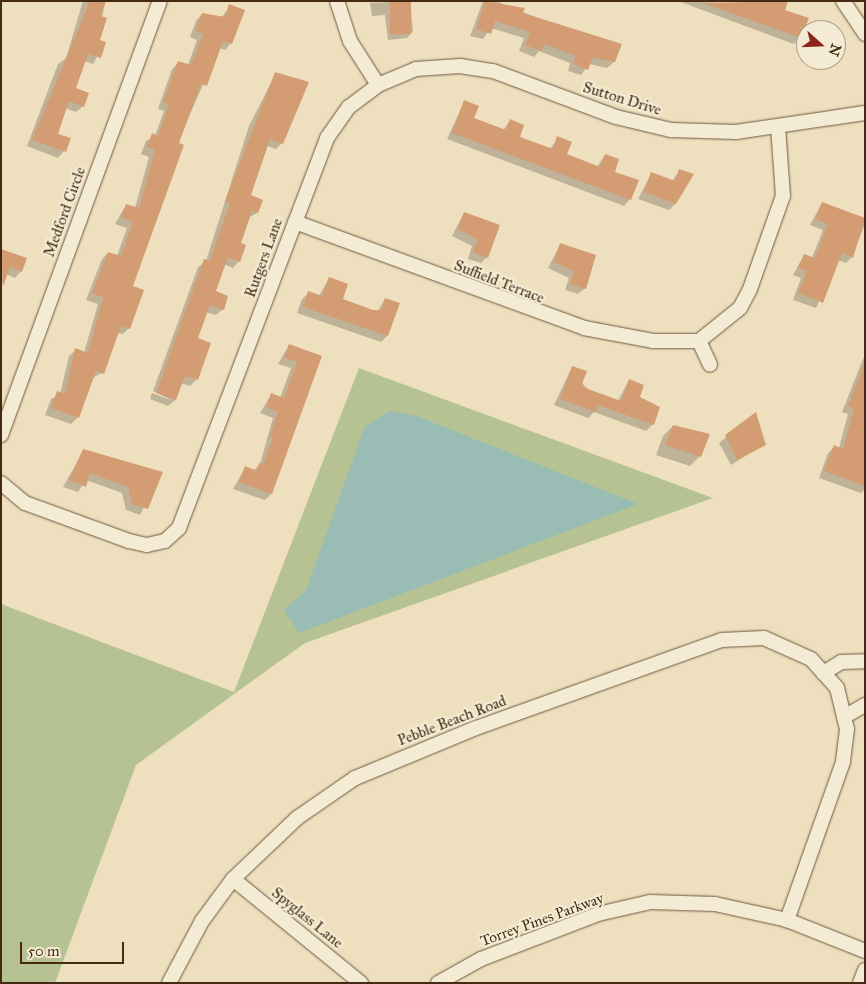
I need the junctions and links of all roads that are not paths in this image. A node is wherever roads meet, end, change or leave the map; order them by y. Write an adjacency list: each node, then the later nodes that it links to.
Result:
1 (160, 1): 11 (street, Medford Circle)
2 (337, 1): 5 (street)
3 (843, 1): 4 (street)
4 (865, 34)
5 (378, 85): 7 (street, Sutton Drive); 8 (street, Rutgers Lane)
6 (865, 113): 7 (street, Sutton Drive)
7 (778, 127): 9 (street)
8 (295, 222): 9 (street, Suffield Terrace); 12 (street, Rutgers Lane)
9 (699, 340): 10 (street)
10 (710, 365)
11 (1, 435)
12 (1, 483)
13 (865, 660): 14 (street)
14 (823, 673): 16 (street, Pebble Beach Road); 17 (street, Pebble Beach Road)
15 (865, 705): 16 (street)
16 (844, 717): 18 (street, Pebble Beach Road)
17 (233, 879): 21 (street, Pebble Beach Road); 22 (street, Spyglass Lane)
18 (786, 920): 19 (street, Torrey Pines Parkway); 23 (street, Torrey Pines Parkway)
19 (865, 950)
20 (865, 970): 24 (street)
21 (169, 983)
22 (361, 983)
23 (438, 983)
24 (860, 983)

